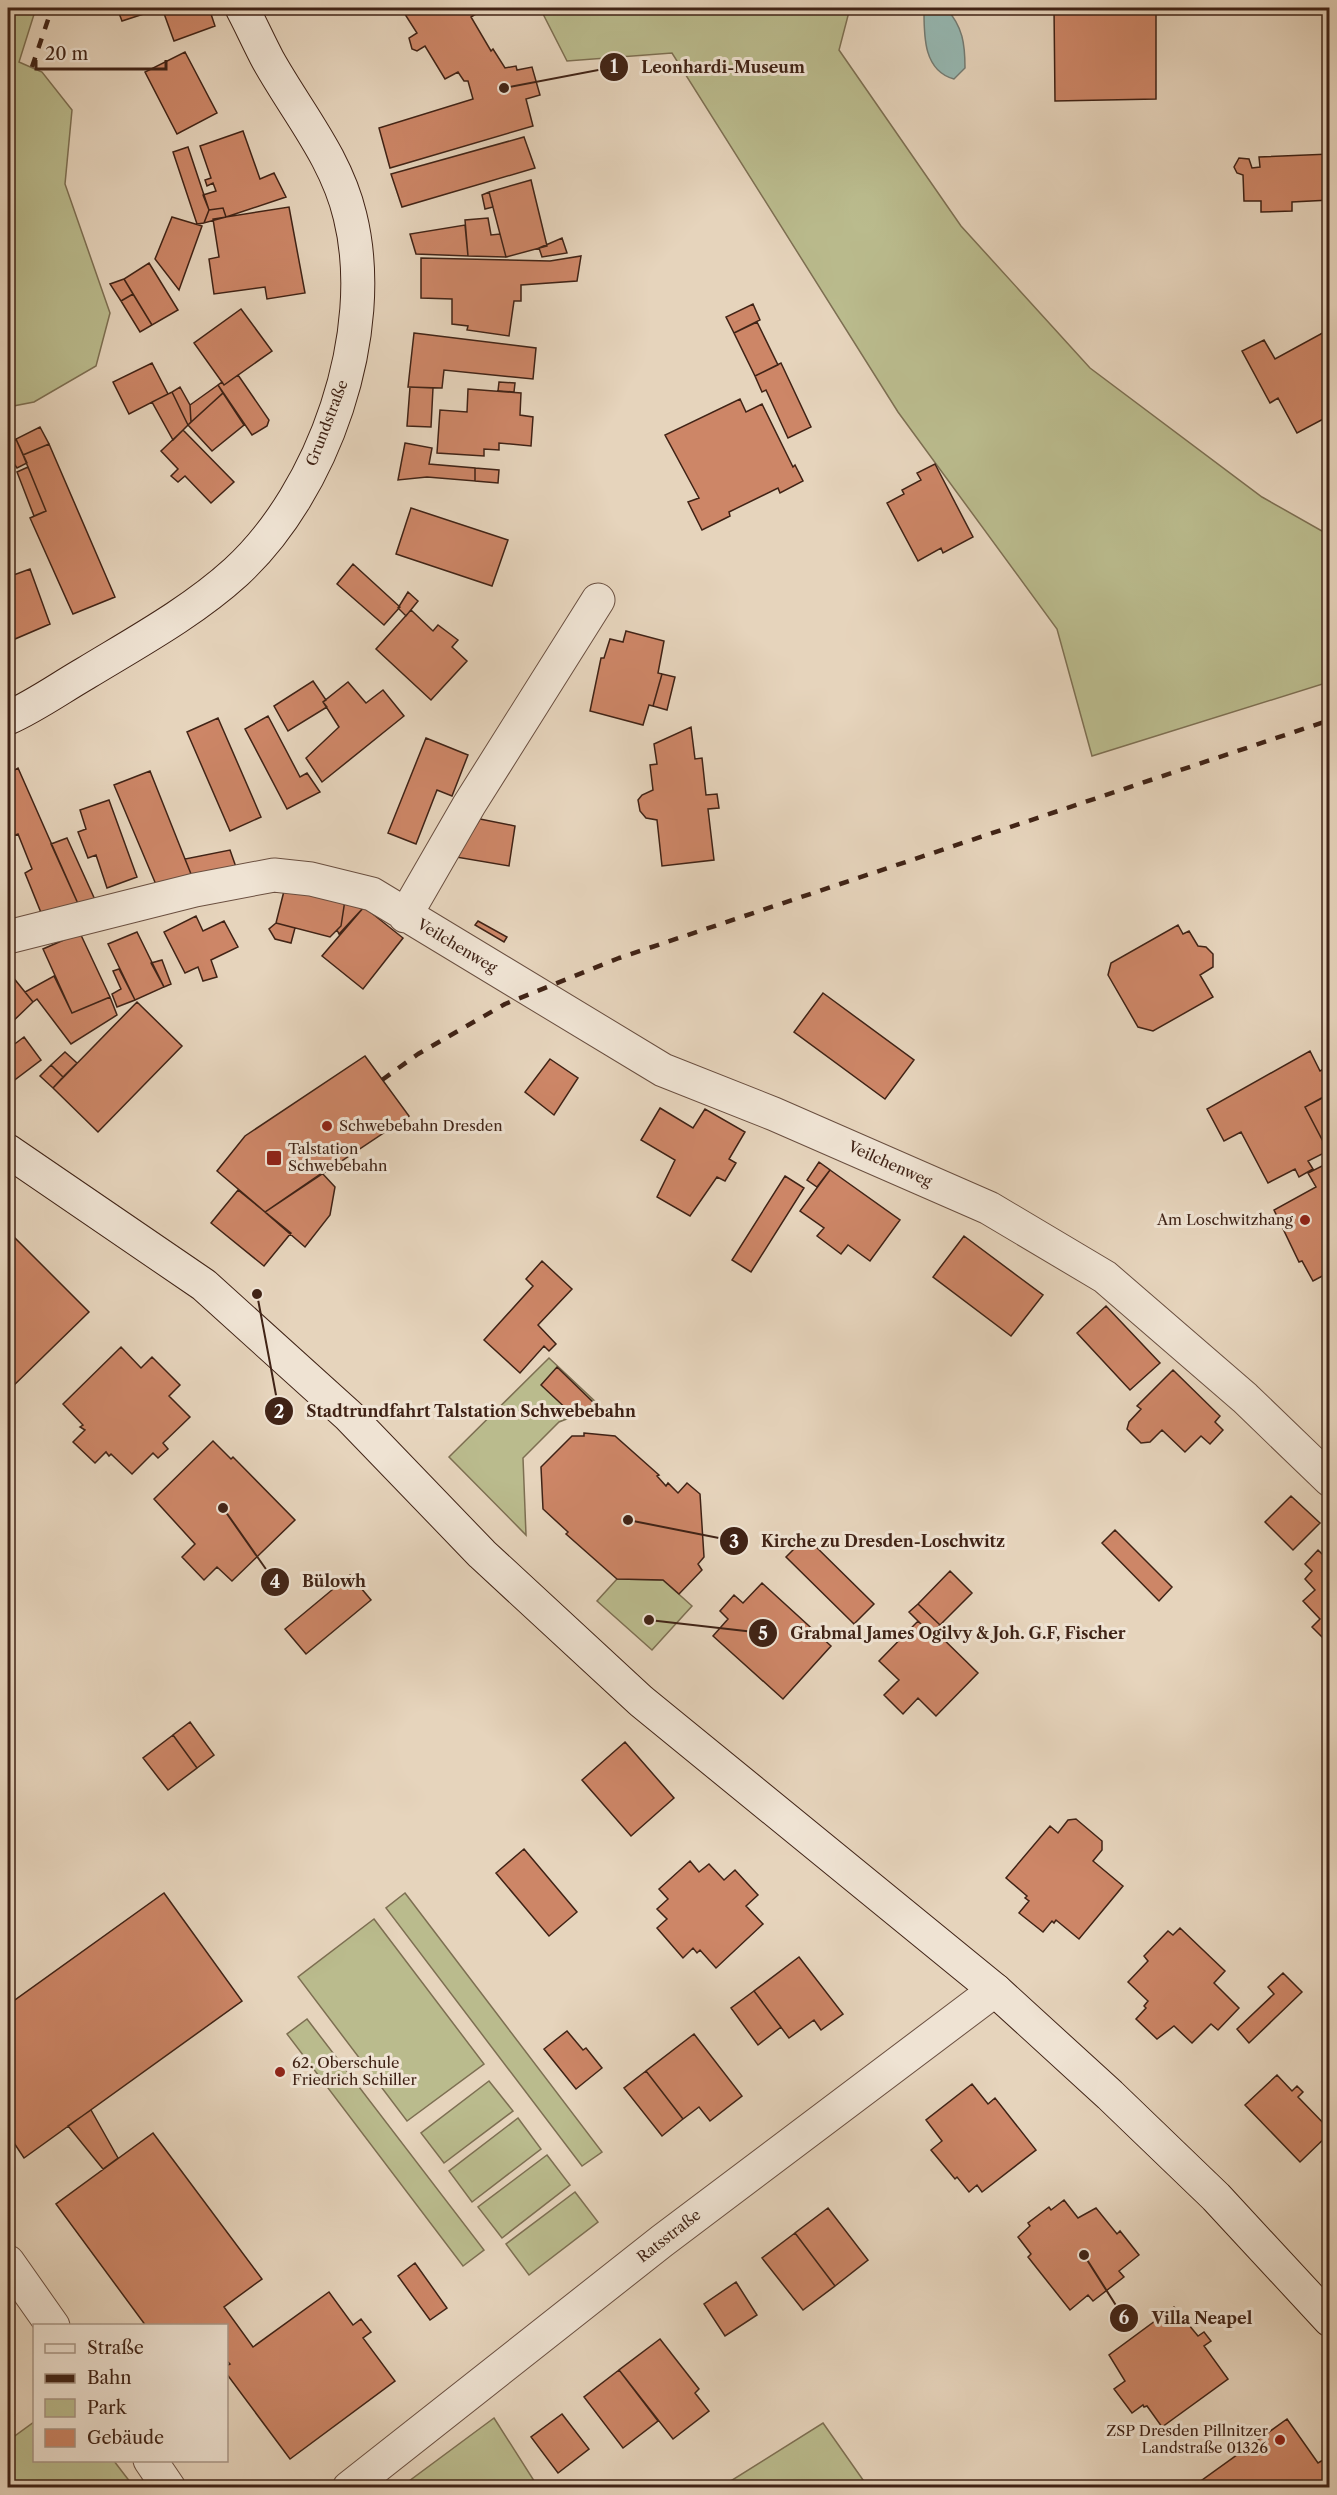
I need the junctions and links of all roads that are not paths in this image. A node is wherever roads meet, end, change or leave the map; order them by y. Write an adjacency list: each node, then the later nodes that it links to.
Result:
1 (243, 8): 3 (street, Grundstraße)
2 (598, 600): 4 (street, Veilchenweg)
3 (8, 718)
4 (405, 916): 5 (street, Veilchenweg); 7 (street, Veilchenweg)
5 (8, 937)
6 (8, 1151): 8 (street)
7 (1329, 1480)
8 (995, 1990): 10 (street); 14 (street, Ratsstraße)
9 (8, 2262): 11 (street)
10 (1329, 2320)
11 (52, 2324)
12 (151, 2462): 13 (street)
13 (169, 2487)
14 (349, 2487)

